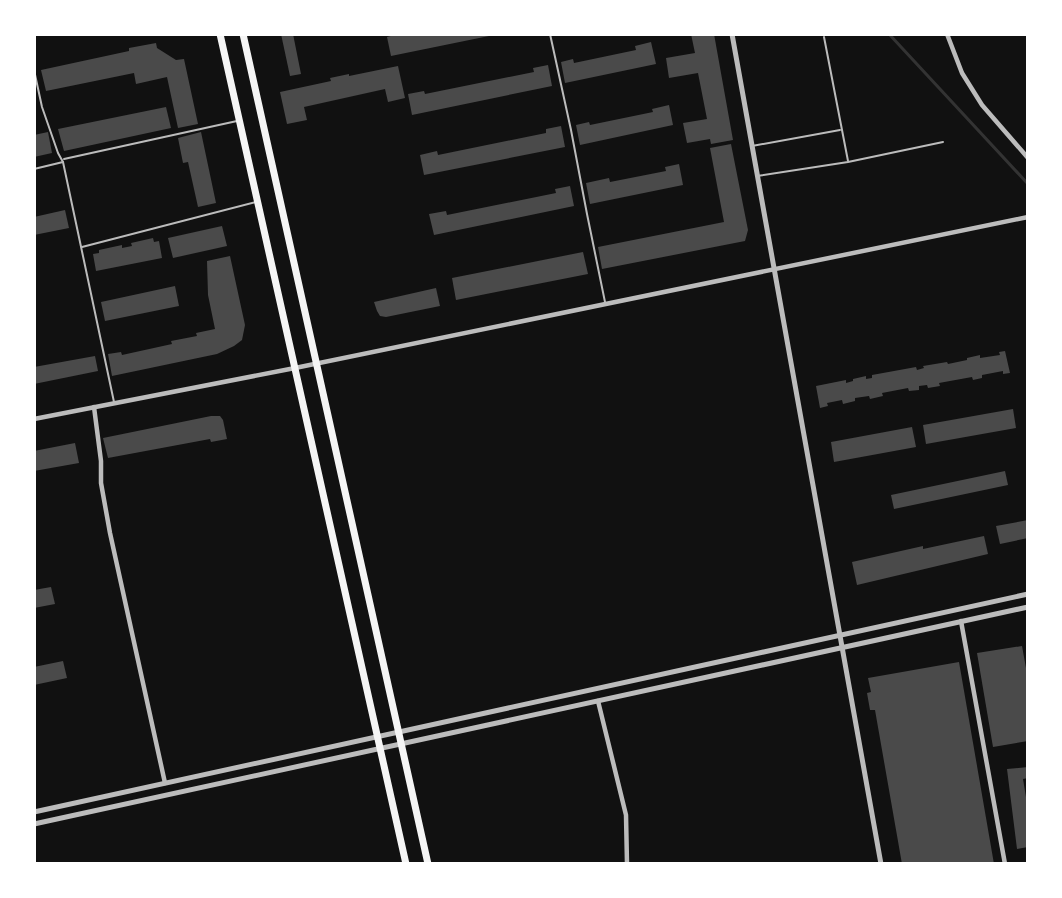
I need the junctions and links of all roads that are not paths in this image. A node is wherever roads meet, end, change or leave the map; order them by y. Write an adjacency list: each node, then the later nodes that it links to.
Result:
1 (220, 34): 8 (main road)
2 (243, 34): 22 (main road)
3 (550, 34): 21 (lane)
4 (732, 34): 11 (street)
5 (946, 34): 12 (street)
6 (824, 37): 9 (lane)
7 (34, 70): 13 (lane)
8 (240, 120): 13 (lane); 17 (main road)
9 (842, 129): 11 (lane); 14 (lane)
10 (943, 142): 14 (lane)
11 (752, 146): 16 (street)
12 (1028, 158)
13 (63, 161): 15 (lane); 19 (lane)
14 (848, 162): 16 (lane)
15 (34, 169)
16 (757, 176): 20 (street)
17 (258, 202): 19 (lane); 23 (main road)
18 (1028, 217): 20 (street)
19 (82, 248): 24 (lane)
20 (774, 269): 21 (street); 30 (street)
21 (606, 304): 22 (street)
22 (316, 363): 23 (street); 33 (main road)
23 (295, 368): 24 (street); 34 (main road)
24 (114, 403): 25 (street)
25 (94, 407): 26 (street); 37 (street)
26 (34, 419)
27 (1028, 594): 30 (street)
28 (1028, 607): 29 (street)
29 (961, 621): 31 (street); 44 (street)
30 (840, 635): 31 (street); 33 (street)
31 (842, 647): 32 (street); 43 (street)
32 (598, 700): 35 (street); 42 (street)
33 (399, 732): 34 (street); 35 (main road)
34 (378, 737): 36 (main road); 37 (street)
35 (401, 744): 36 (street); 41 (main road)
36 (380, 748): 39 (street); 40 (main road)
37 (165, 783): 38 (street)
38 (34, 812)
39 (34, 824)
40 (406, 864)
41 (428, 864)
42 (627, 864)
43 (881, 864)
44 (1005, 864)

